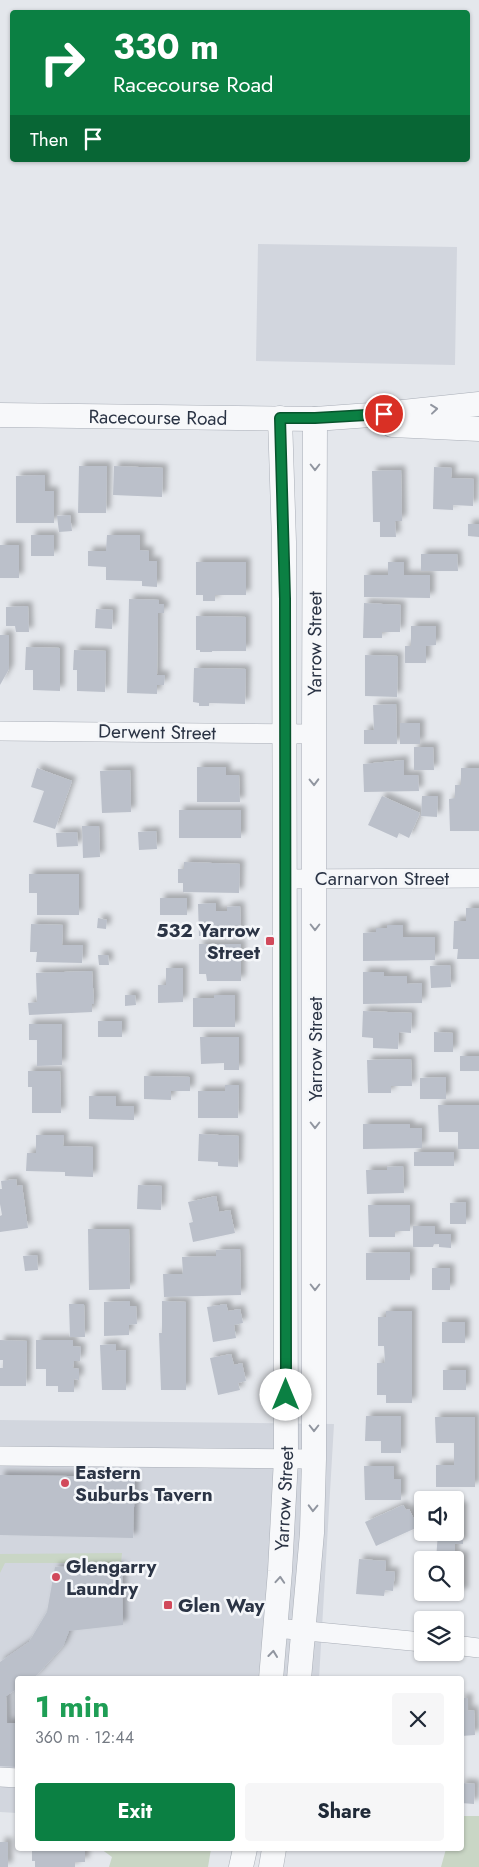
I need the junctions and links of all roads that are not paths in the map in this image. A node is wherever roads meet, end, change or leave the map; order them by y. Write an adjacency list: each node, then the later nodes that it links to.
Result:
1 (479, 404): 4 (street, Racecourse Road, one-way to 1)
2 (0, 415): 3 (street, Racecourse Road)
3 (280, 418): 4 (street, Racecourse Road); 7 (street, Yarrow Street)
4 (315, 418): 5 (street, Racecourse Road); 8 (street, Yarrow Street, one-way to 8)
5 (479, 429)
6 (0, 731): 7 (street, Derwent Street)
7 (285, 733): 8 (street, Derwent Street); 10 (street, Yarrow Street)
8 (314, 734): 11 (street, Yarrow Street, one-way to 11)
9 (479, 878): 11 (street, Carnarvon Street)
10 (285, 879): 11 (street, Carnarvon Street); 13 (street, Yarrow Street)
11 (315, 879): 14 (street, Yarrow Street, one-way to 14)
12 (0, 1456): 13 (street)
13 (286, 1459): 14 (street); 15 (street, Yarrow Street, one-way to 13)
14 (314, 1459): 16 (street, Yarrow Street, one-way to 16)
15 (276, 1628): 16 (street); 20 (street, Yarrow Street, one-way to 15)
16 (304, 1631): 17 (street); 21 (street, Yarrow Street)
17 (414, 1641)
18 (464, 1647): 19 (street)
19 (479, 1648)
20 (271, 1676)
21 (299, 1676)
22 (0, 1777): 23 (street)
23 (15, 1778)
24 (245, 1851): 26 (street)
25 (274, 1851): 27 (street)
26 (241, 1867)
27 (271, 1867)

